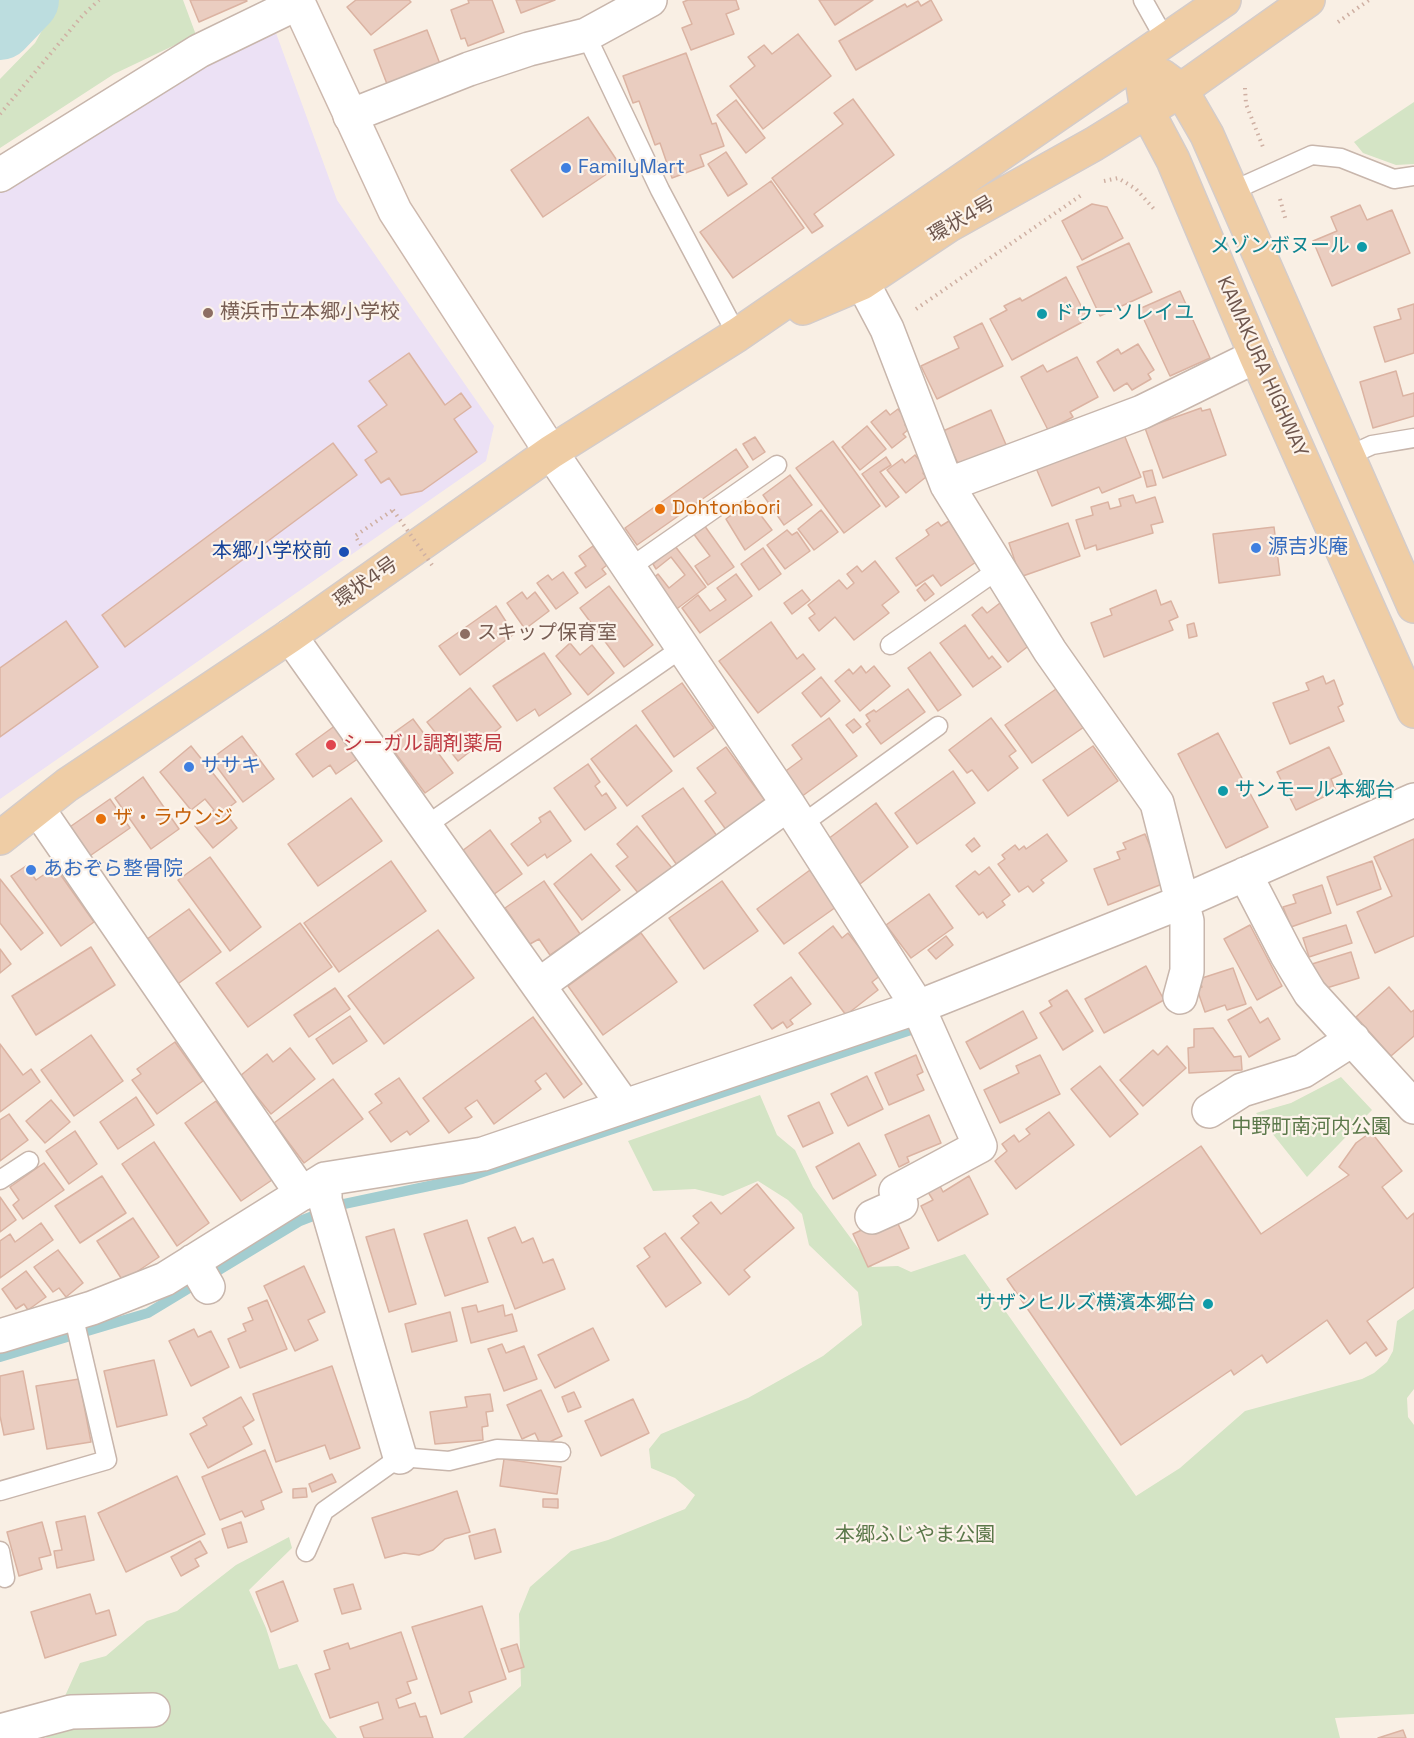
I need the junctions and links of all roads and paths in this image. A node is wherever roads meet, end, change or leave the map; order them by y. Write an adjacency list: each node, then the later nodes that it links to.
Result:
1 (99, 0): 15 (path)
2 (650, 0): 8 (street)
3 (1143, 0): 10 (lane)
4 (1224, 0): 10 (main road, 環状4号)
5 (1308, 0): 13 (main road, 環状4号)
6 (1369, 0): 9 (path)
7 (297, 1): 16 (street); 18 (street)
8 (599, 19): 16 (street); 23 (lane)
9 (1336, 22)
10 (1166, 41): 11 (main road, 環状4号)
11 (1139, 59): 13 (main road); 14 (main road, KAMAKURA HIGHWAY); 22 (main road, 環状4号)
12 (1254, 80): 17 (path)
13 (1181, 90): 14 (main road, 環状4号); 20 (main road)
14 (1147, 111): 22 (main road, 環状4号); 24 (main road, KAMAKURA HIGHWAY)
15 (0, 114)
16 (350, 116): 26 (street)
17 (1272, 173): 19 (lane); 20 (lane); 21 (path)
18 (0, 175)
19 (1414, 176)
20 (1232, 191): 27 (main road)
21 (1288, 228)
22 (856, 271): 23 (main road, 環状4号); 29 (street)
23 (737, 335): 26 (main road, 環状4号)
24 (1256, 356): 29 (street); 38 (main road, KAMAKURA HIGHWAY)
25 (1414, 438): 27 (lane)
26 (551, 452): 32 (street); 35 (main road, 環状4号)
27 (1348, 456): 34 (main road)
28 (777, 465): 32 (lane)
29 (947, 485): 33 (street)
30 (393, 510): 31 (path, bridge)
31 (432, 566)
32 (628, 569): 37 (street)
33 (999, 569): 36 (lane); 46 (street)
34 (1414, 606)
35 (290, 636): 41 (main road, 環状4号); 43 (street)
36 (890, 645)
37 (682, 648): 42 (street); 43 (lane)
38 (1414, 711)
39 (938, 726): 42 (lane)
40 (1414, 800): 45 (street)
41 (38, 809): 44 (main road, 環状4号); 56 (street)
42 (794, 814): 47 (street); 49 (street)
43 (424, 827): 47 (street)
44 (0, 838)
45 (1246, 876): 46 (street); 50 (street)
46 (1184, 901): 48 (street); 49 (street)
47 (538, 985): 51 (street)
48 (1180, 996)
49 (918, 1007): 51 (street); 57 (street)
50 (1353, 1038): 52 (street); 53 (street)
51 (624, 1106): 56 (street)
52 (1414, 1107)
53 (1209, 1111)
54 (28, 1161): 55 (lane)
55 (0, 1180)
56 (317, 1191): 58 (street); 61 (street)
57 (872, 1217)
58 (74, 1316): 59 (street); 62 (lane)
59 (4, 1328)
60 (561, 1452): 61 (lane)
61 (400, 1457): 64 (lane)
62 (0, 1491)
63 (0, 1551): 65 (lane)
64 (306, 1552)
65 (5, 1578)
66 (153, 1710): 67 (street)
67 (0, 1731)

